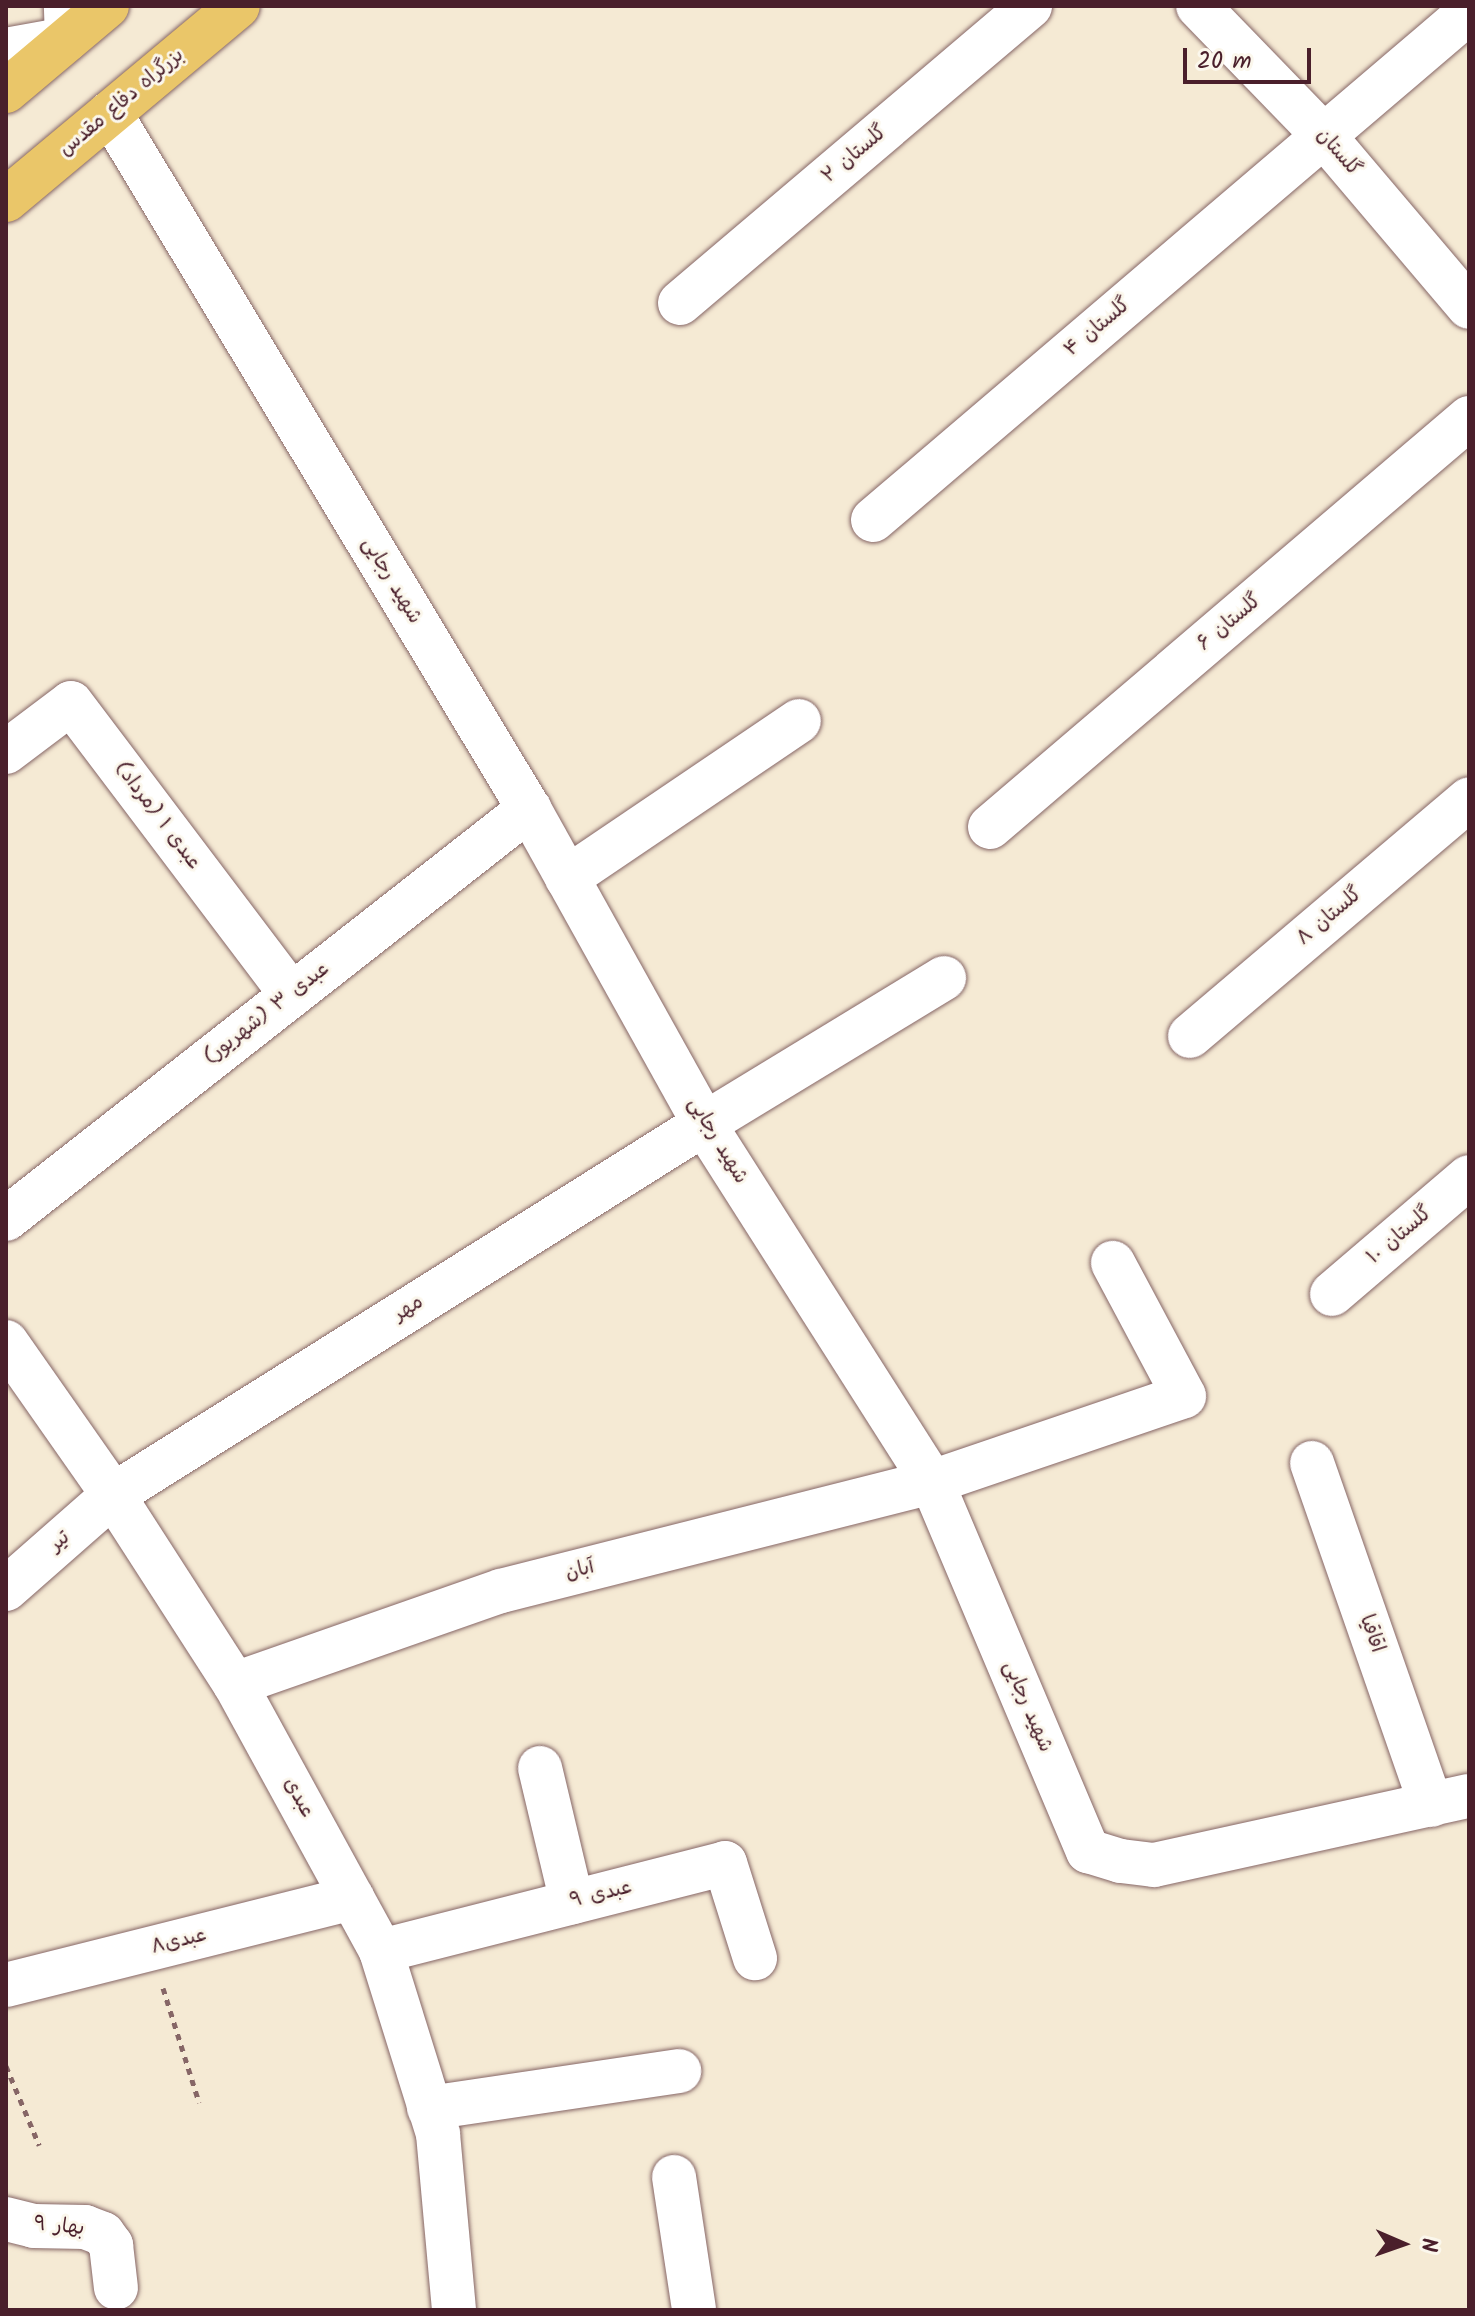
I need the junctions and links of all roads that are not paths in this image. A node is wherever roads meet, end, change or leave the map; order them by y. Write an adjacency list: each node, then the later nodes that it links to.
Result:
1 (107, 6): 6 (highway)
2 (238, 6): 9 (highway, بزرگراه دفاع مقدس)
3 (1030, 6): 12 (street, گلستان ۲)
4 (1198, 6): 10 (street, گلستان)
5 (1469, 12): 10 (street, گلستان ۴)
6 (67, 23): 7 (street); 8 (highway)
7 (6, 50)
8 (6, 91)
9 (110, 113): 11 (highway, بزرگراه دفاع مقدس); 19 (street, شهید رجایی)
10 (1324, 136): 13 (street, گلستان); 15 (street, گلستان ۴)
11 (6, 200)
12 (680, 303)
13 (1469, 307)
14 (1469, 418): 20 (street, گلستان ۶)
15 (873, 520)
16 (799, 721): 21 (street)
17 (6, 752): 23 (street, عبدی ۱ (مرداد))
18 (1469, 799): 24 (street, گلستان ۸)
19 (529, 809): 21 (street, شهید رجایی); 23 (street, عبدی ۳ (شهریور))
20 (990, 827)
21 (567, 878): 25 (street, شهید رجایی)
22 (944, 978): 25 (street, مهر)
23 (292, 995): 27 (street, عبدی ۳ (شهریور))
24 (1190, 1036)
25 (704, 1124): 32 (street, شهید رجایی); 33 (street, مهر)
26 (1469, 1177): 29 (street, گلستان ۱۰)
27 (6, 1219)
28 (1113, 1263): 32 (street, آبان)
29 (1332, 1294)
30 (6, 1342): 33 (street, عبدی)
31 (1312, 1463): 37 (street, اقاقیا)
32 (932, 1482): 35 (street, آبان); 37 (street, شهید رجایی)
33 (113, 1495): 34 (street, تیر); 35 (street, عبدی)
34 (6, 1589)
35 (235, 1684): 38 (street, عبدی)
36 (540, 1768): 39 (street)
37 (1450, 1801)
38 (352, 1898): 40 (street, عبدی); 42 (street, عبدی۸)
39 (572, 1902): 40 (street, عبدی ۹); 41 (street, عبدی ۹)
40 (381, 1951): 44 (street, عبدی)
41 (755, 1958)
42 (6, 1985)
43 (679, 2071): 44 (street)
44 (429, 2108): 48 (street, عبدی)
45 (674, 2177): 49 (street)
46 (6, 2219): 47 (street, بهار ۹)
47 (116, 2288)
48 (454, 2310)
49 (694, 2310)

